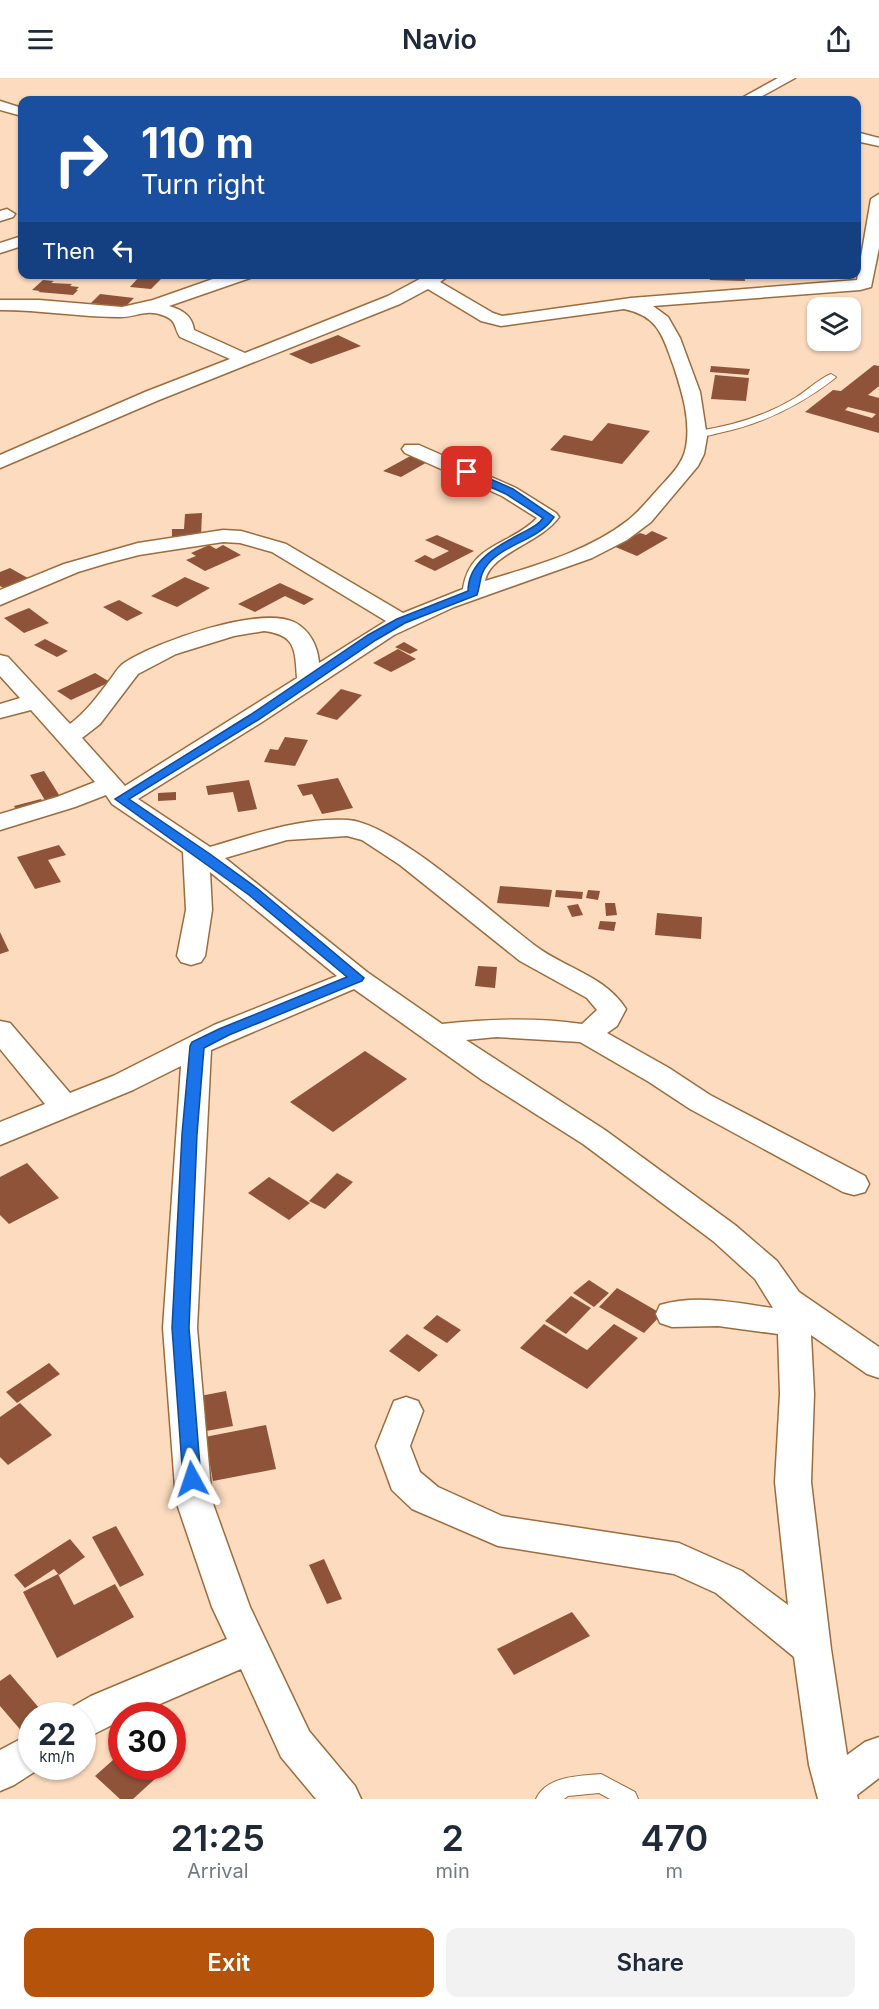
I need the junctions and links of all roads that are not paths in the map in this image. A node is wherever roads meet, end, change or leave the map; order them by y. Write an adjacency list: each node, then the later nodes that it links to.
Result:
1 (788, 78): 2 (street)
2 (753, 96)
3 (0, 105): 4 (street)
4 (18, 111)
5 (861, 137): 6 (street)
6 (879, 142)
7 (879, 199): 13 (street)
8 (18, 242): 9 (street)
9 (0, 248)
10 (229, 279): 15 (street)
11 (433, 279): 16 (street)
12 (440, 279): 13 (street)
13 (624, 304): 18 (street)
14 (0, 305): 15 (street)
15 (151, 306): 16 (street)
16 (245, 359): 20 (street)
17 (831, 377): 18 (lane)
18 (697, 434): 21 (street)
19 (412, 449): 21 (street)
20 (0, 462)
21 (473, 593): 23 (street)
22 (0, 598): 23 (street)
23 (401, 621): 25 (street)
24 (0, 662): 26 (street)
25 (309, 679): 28 (street); 29 (street)
26 (35, 701): 27 (street); 28 (street)
27 (0, 711)
28 (68, 737): 29 (street)
29 (116, 791): 30 (street); 31 (street)
30 (0, 822)
31 (201, 853): 32 (street); 33 (street); 36 (street)
32 (191, 956)
33 (357, 978): 35 (street); 37 (street)
34 (0, 1030): 38 (street)
35 (436, 1034): 36 (street); 41 (street)
36 (587, 1034): 40 (street)
37 (197, 1046): 38 (street); 45 (street)
38 (64, 1106): 39 (street)
39 (0, 1134)
40 (854, 1184)
41 (791, 1313): 42 (street); 43 (street); 46 (street)
42 (672, 1314)
43 (879, 1365)
44 (406, 1411): 46 (street)
45 (250, 1647): 47 (street); 52 (street)
46 (812, 1649): 51 (street)
47 (96, 1714)
48 (879, 1755): 51 (street)
49 (18, 1760): 50 (street)
50 (0, 1772)
51 (836, 1793)
52 (341, 1799)
53 (546, 1799): 54 (lane)
54 (628, 1799)

